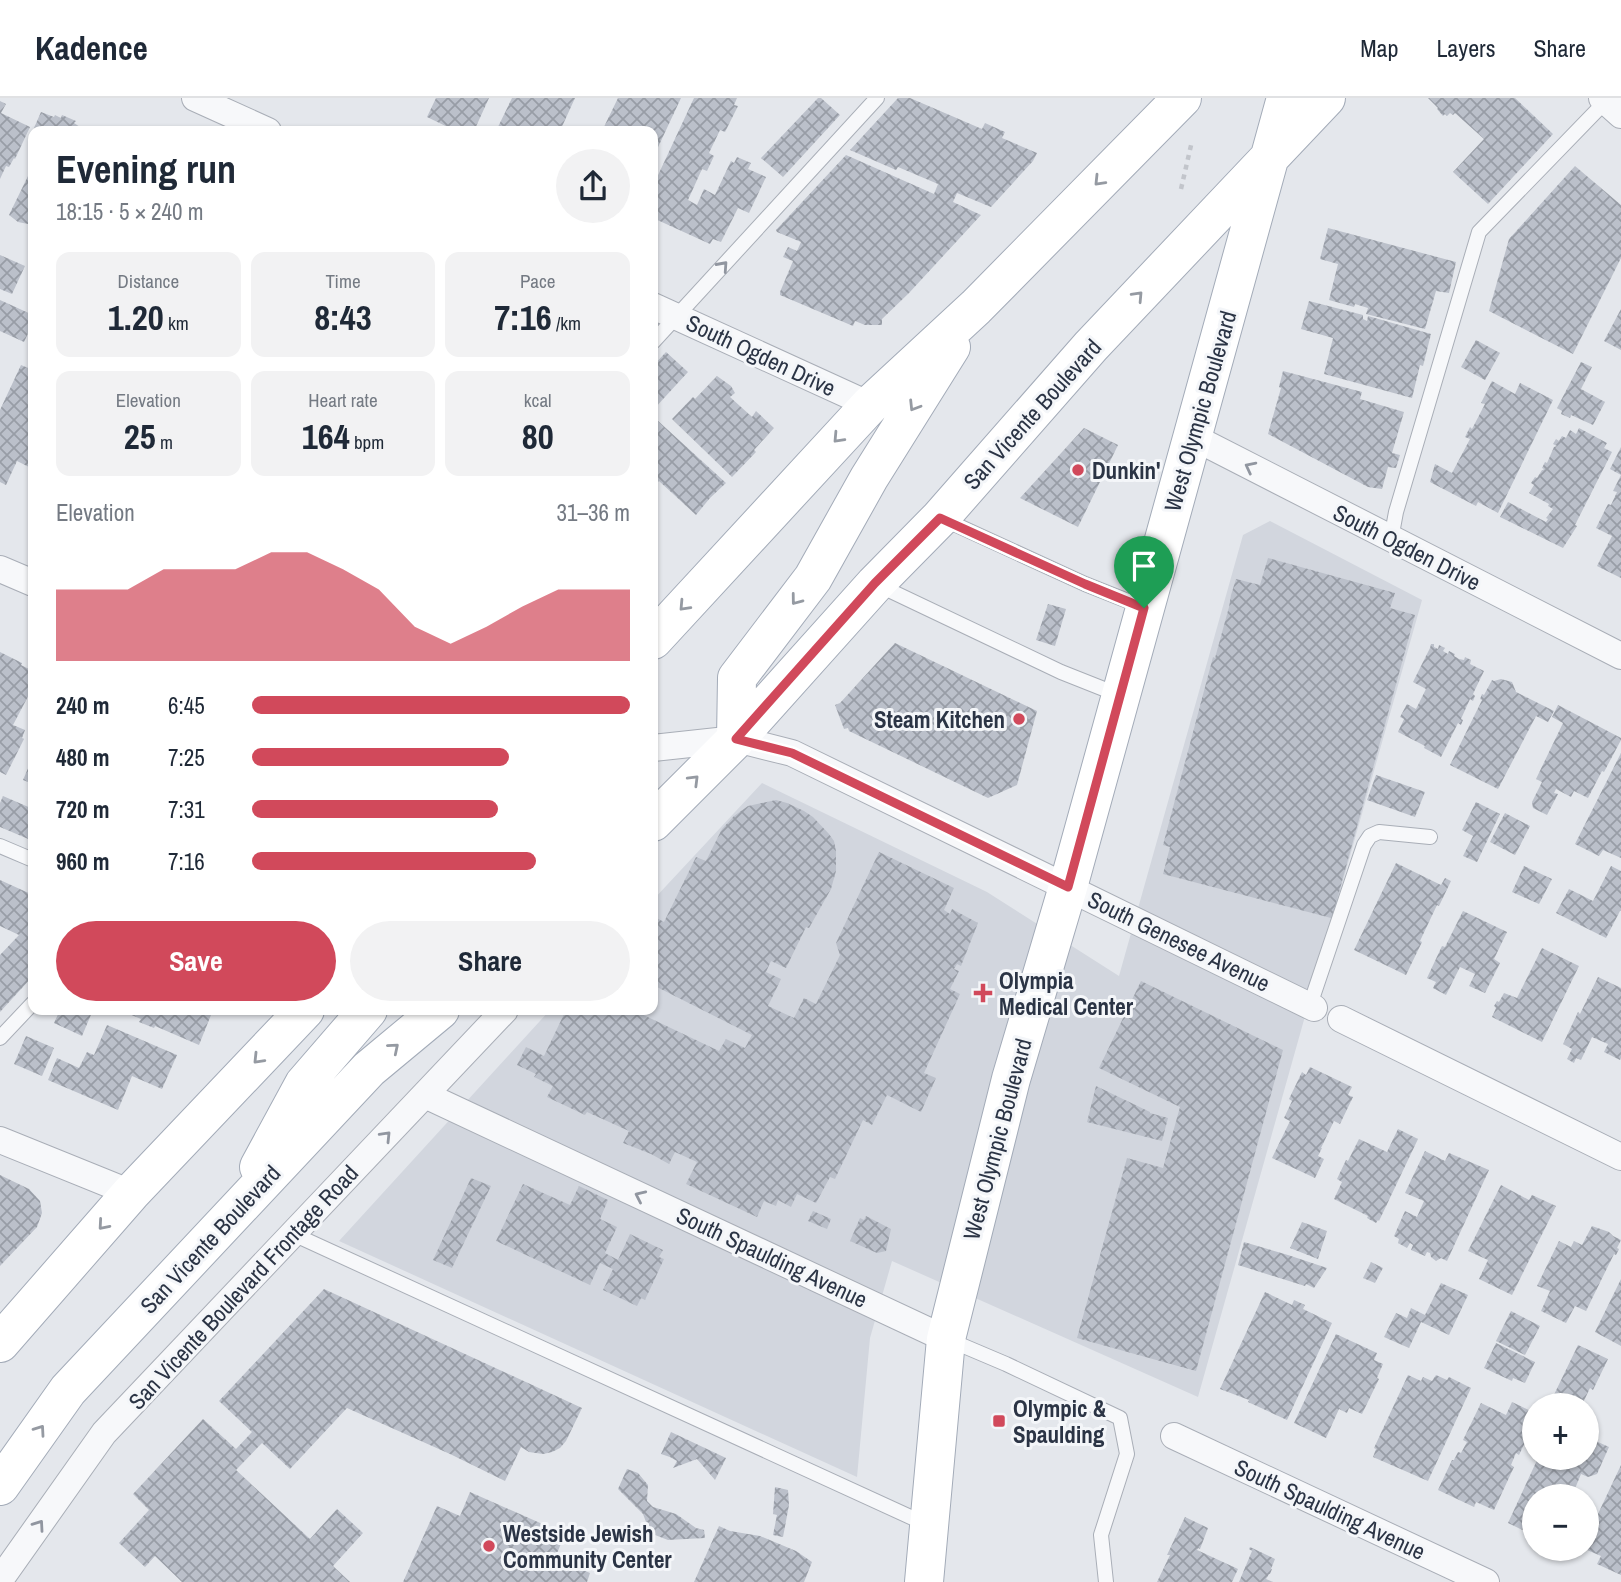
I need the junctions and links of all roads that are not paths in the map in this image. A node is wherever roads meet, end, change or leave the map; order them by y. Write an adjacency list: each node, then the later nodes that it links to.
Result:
1 (195, 98): 8 (street)
2 (877, 98): 13 (lane, one-way to 2)
3 (1156, 98): 9 (street)
4 (1182, 98): 9 (main road)
5 (1286, 98): 10 (main road, West Olympic Boulevard)
6 (1326, 98): 10 (main road, San Vicente Boulevard)
7 (1610, 103): 18 (lane)
8 (257, 126)
9 (1138, 142): 11 (main road, one-way to 11)
10 (1269, 159): 16 (main road, West Olympic Boulevard); 17 (main road, San Vicente Boulevard, one-way to 10)
11 (976, 307): 15 (main road); 26 (main road, one-way to 26)
12 (658, 308): 13 (street, South Ogden Drive)
13 (677, 317): 14 (lane); 15 (street, South Ogden Drive)
14 (658, 337)
15 (870, 405): 23 (main road, one-way to 23)
16 (1193, 437): 18 (street, South Ogden Drive, one-way to 16); 22 (main road, West Olympic Boulevard)
17 (940, 518): 21 (main road, San Vicente Boulevard); 22 (lane)
18 (1391, 539): 24 (street, South Ogden Drive)
19 (0, 569): 20 (street)
20 (28, 581)
21 (875, 583): 25 (lane); 26 (main road, San Vicente Boulevard)
22 (1144, 608): 25 (main road, West Olympic Boulevard)
23 (658, 635)
24 (1621, 656)
25 (1121, 696): 32 (main road, West Olympic Boulevard)
26 (736, 739): 27 (street, South Genesee Avenue); 28 (main road, San Vicente Boulevard, one-way to 26); 32 (street, South Genesee Avenue)
27 (658, 747)
28 (658, 817)
29 (1430, 837): 33 (lane)
30 (0, 846): 31 (lane)
31 (28, 858)
32 (1068, 887): 33 (street, South Genesee Avenue); 47 (main road, West Olympic Boulevard)
33 (1312, 1007)
34 (28, 1008): 40 (lane)
35 (300, 1015): 44 (main road, one-way to 44)
36 (364, 1015): 45 (main road)
37 (434, 1015): 45 (main road, San Vicente Boulevard, one-way to 37)
38 (500, 1015): 41 (street, San Vicente Boulevard Frontage Road)
39 (1341, 1019): 43 (street)
40 (0, 1038)
41 (425, 1095): 46 (street, San Vicente Boulevard Frontage Road, one-way to 41); 47 (street, South Spaulding Avenue, one-way to 41)
42 (0, 1140): 44 (street)
43 (1621, 1157)
44 (131, 1193): 48 (main road, one-way to 48)
45 (232, 1215): 50 (main road, San Vicente Boulevard, one-way to 45)
46 (293, 1234): 51 (lane); 52 (street, San Vicente Boulevard Frontage Road, one-way to 46)
47 (946, 1339): 51 (main road, West Olympic Boulevard); 54 (lane, South Spaulding Avenue)
48 (0, 1343)
49 (1174, 1436): 55 (street, South Spaulding Avenue)
50 (0, 1486)
51 (929, 1525): 53 (main road, West Olympic Boulevard)
52 (0, 1580)
53 (923, 1582)
54 (1106, 1582)
55 (1486, 1582)

